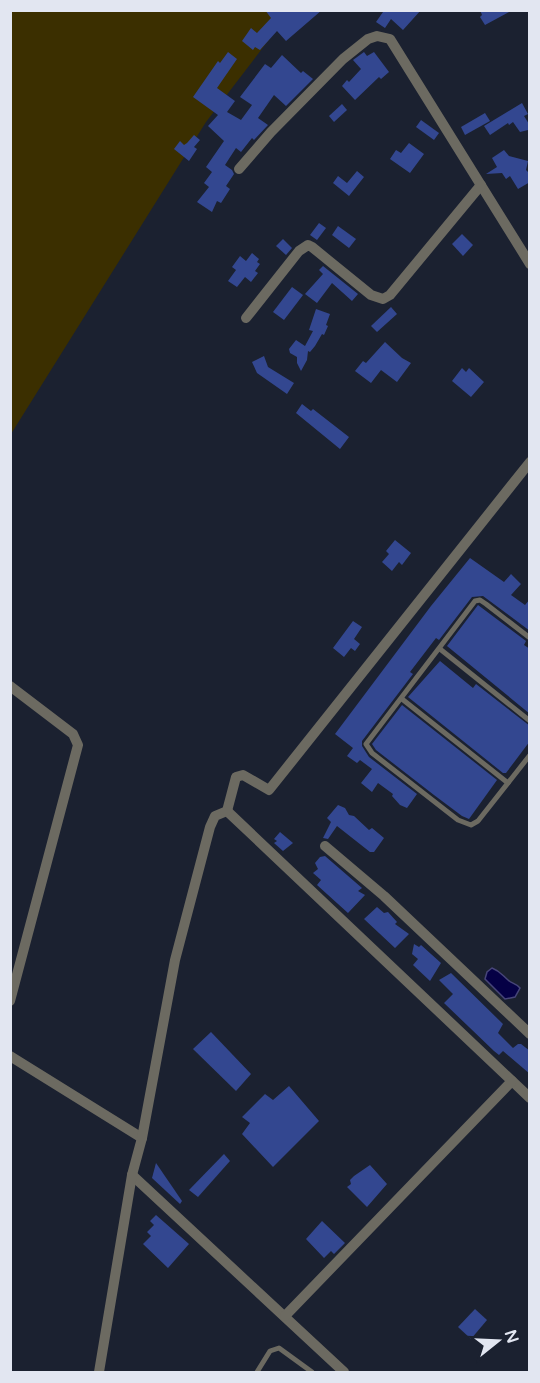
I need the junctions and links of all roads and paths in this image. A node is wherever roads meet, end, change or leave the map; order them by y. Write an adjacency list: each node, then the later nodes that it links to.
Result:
1 (239, 169): 2 (street)
2 (481, 185): 3 (street); 4 (street)
3 (530, 264)
4 (246, 318)
5 (530, 462): 13 (street)
6 (530, 638): 7 (lane)
7 (440, 650): 9 (lane); 10 (lane)
8 (10, 686): 15 (street)
9 (402, 699): 12 (lane); 12 (lane)
10 (530, 721)
11 (530, 755): 12 (lane)
12 (508, 783)
13 (227, 811): 18 (street); 20 (street)
14 (325, 846): 16 (street)
15 (10, 1001)
16 (530, 1034)
17 (10, 1056): 20 (street)
18 (512, 1081): 19 (street); 22 (street)
19 (530, 1098)
20 (142, 1138): 21 (street)
21 (132, 1175): 22 (street); 23 (street)
22 (285, 1316): 26 (street)
23 (99, 1372)
24 (257, 1372): 25 (lane)
25 (312, 1372)
26 (344, 1372)

